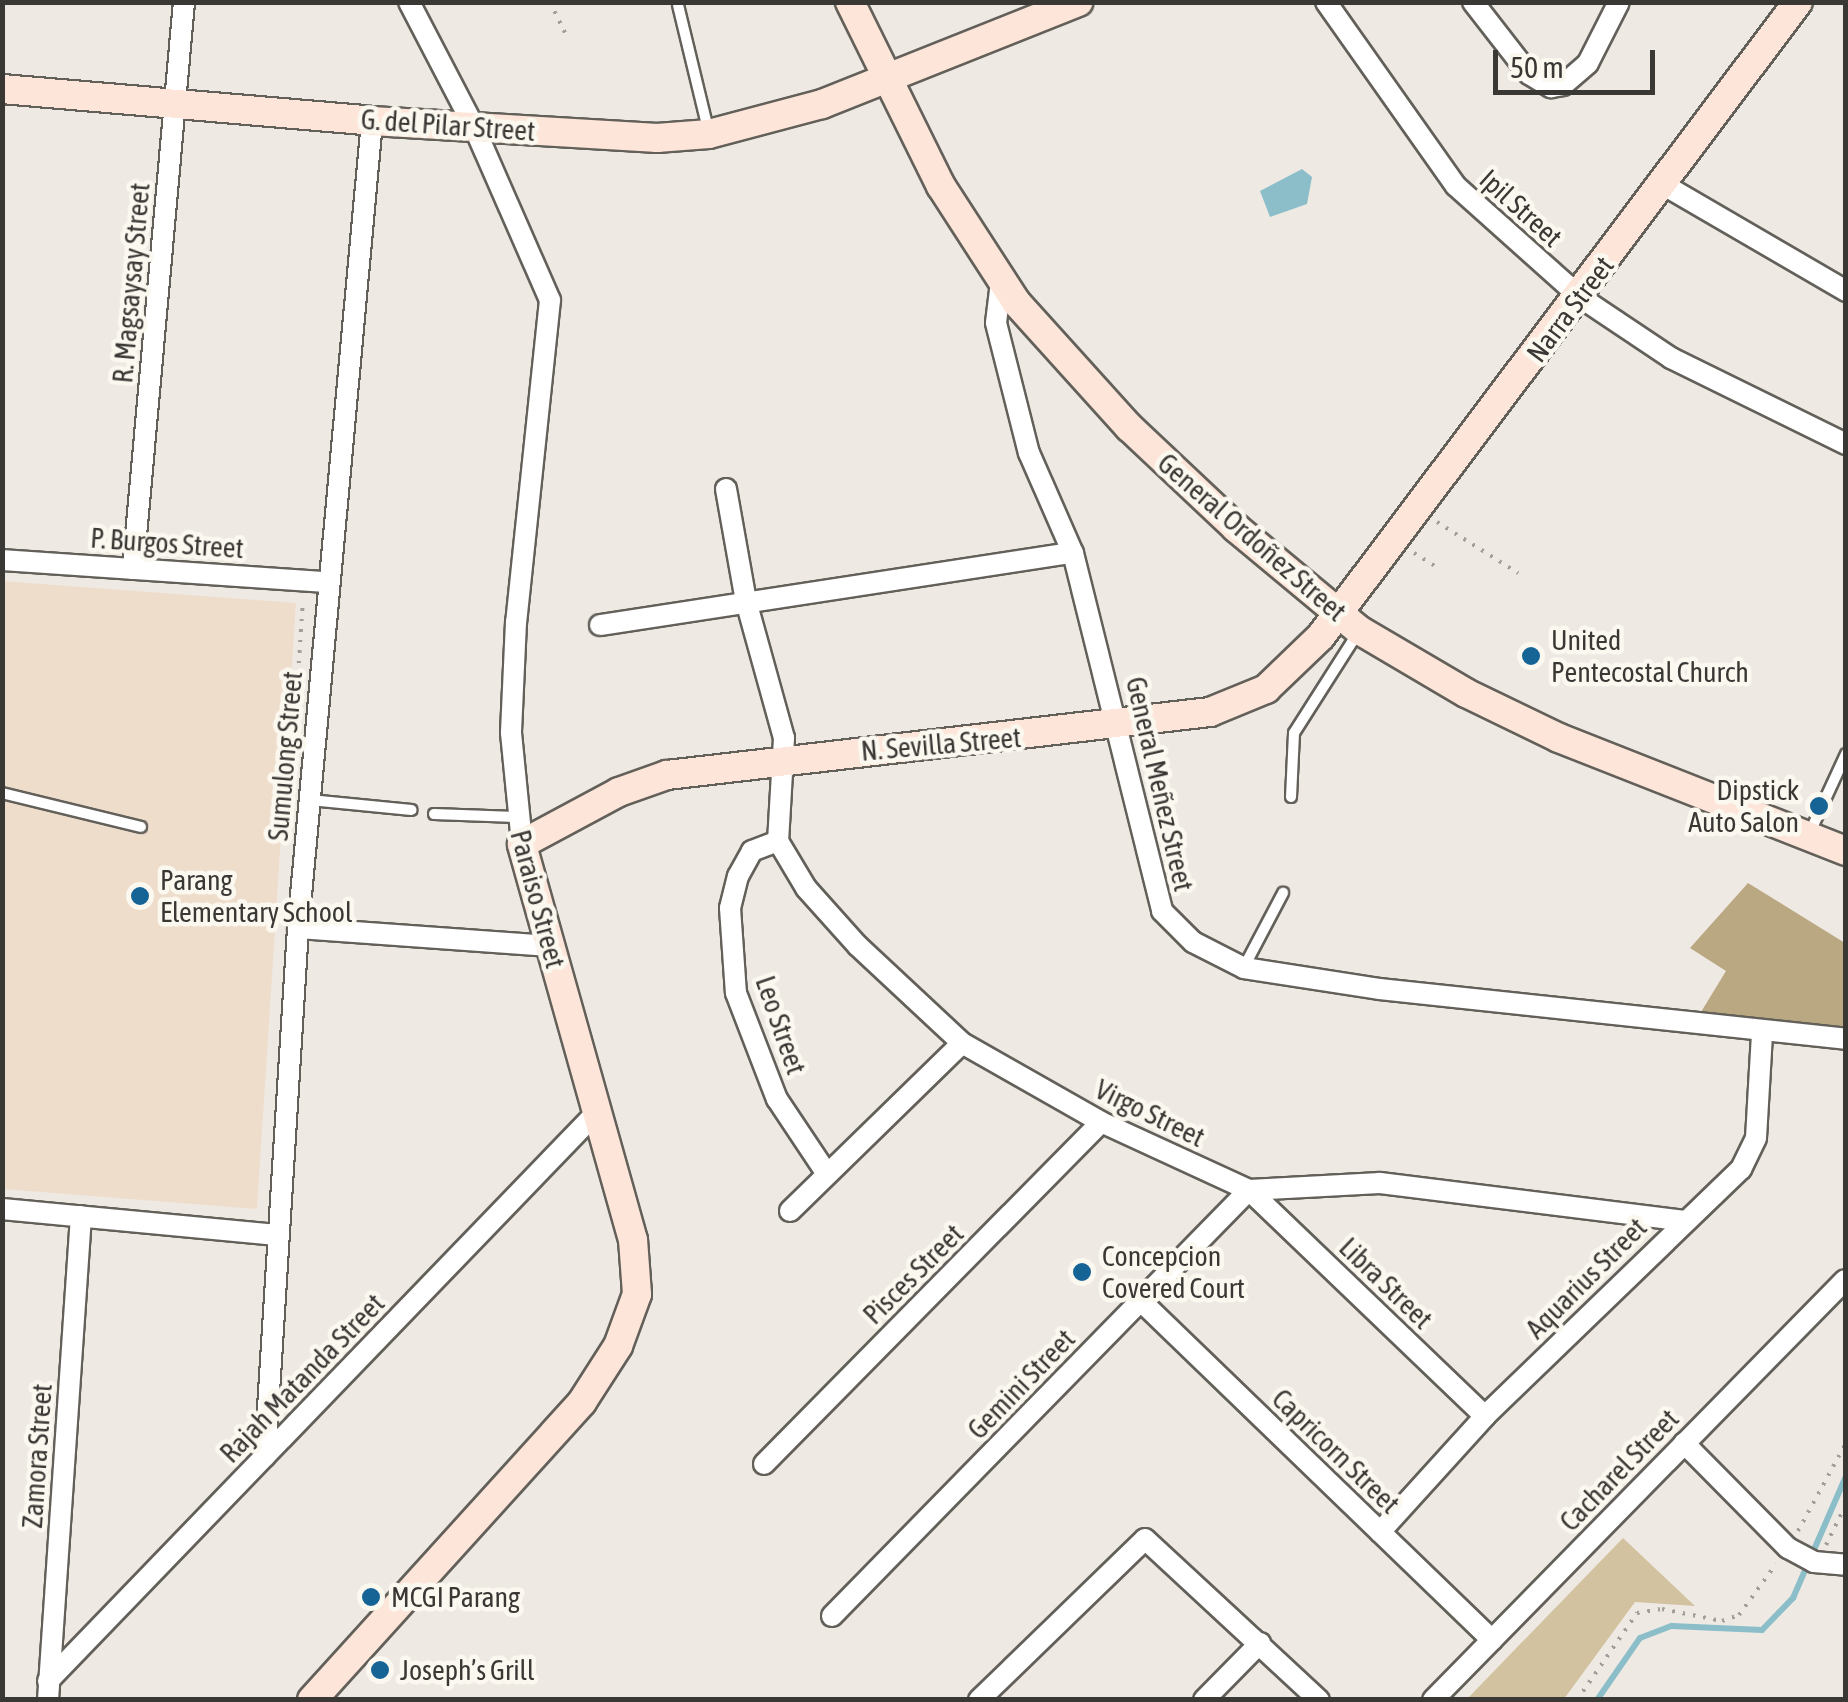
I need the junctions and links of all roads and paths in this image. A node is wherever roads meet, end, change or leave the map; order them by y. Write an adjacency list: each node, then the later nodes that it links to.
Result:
1 (184, 2): 14 (street, R. Magsaysay Street)
2 (409, 2): 16 (street, Paraiso Street)
3 (550, 2): 11 (path)
4 (850, 2): 12 (street, General Ordoñez Street)
5 (1078, 2): 12 (street, G. del Pilar Street)
6 (1326, 2): 21 (street, Ipil Street)
7 (1474, 2): 8 (street)
8 (1619, 2)
9 (1798, 2): 18 (street, Narra Street)
10 (678, 5): 17 (lane)
11 (566, 35)
12 (886, 81): 17 (street, G. del Pilar Street); 19 (street, General Ordoñez Street)
13 (2, 89): 14 (street, G. del Pilar Street)
14 (175, 104): 15 (street, G. del Pilar Street); 28 (street, R. Magsaysay Street)
15 (372, 121): 16 (street, G. del Pilar Street); 31 (street, Sumulong Street)
16 (474, 127): 17 (street, G. del Pilar Street); 44 (street, Paraiso Street)
17 (709, 134)
18 (1664, 185): 20 (street); 21 (street, Narra Street)
19 (1001, 282): 26 (street, General Meñez Street); 33 (street, General Ordoñez Street)
20 (1846, 291)
21 (1580, 297): 22 (street, Ipil Street); 33 (street, Narra Street)
22 (1846, 444)
23 (726, 489): 32 (street)
24 (1430, 517): 30 (path)
25 (1404, 547): 29 (path)
26 (1074, 552): 32 (street); 35 (street, General Meñez Street)
27 (2, 560): 28 (street, P. Burgos Street)
28 (133, 569): 31 (street, P. Burgos Street)
29 (1440, 570)
30 (1518, 573)
31 (327, 582): 40 (street, Sumulong Street)
32 (746, 601): 34 (street); 37 (street)
33 (1349, 621): 35 (street, N. Sevilla Street); 39 (lane); 45 (street, General Ordoñez Street)
34 (600, 625)
35 (1114, 724): 37 (street, N. Sevilla Street); 51 (street, General Meñez Street)
36 (1846, 754): 45 (lane)
37 (783, 757): 44 (street, N. Sevilla Street); 46 (street)
38 (2, 792): 43 (lane)
39 (1291, 797)
40 (310, 800): 41 (lane); 49 (street, Sumulong Street)
41 (412, 810)
42 (434, 814): 44 (lane)
43 (142, 827)
44 (519, 830): 50 (street, Paraiso Street)
45 (1810, 833): 47 (street, General Ordoñez Street)
46 (778, 841): 54 (street, Virgo Street); 57 (street, Leo Street)
47 (1846, 851)
48 (1283, 893): 51 (lane)
49 (298, 928): 50 (street); 63 (street, Sumulong Street)
50 (550, 946): 55 (street, Paraiso Street)
51 (1244, 968): 52 (street, General Meñez Street)
52 (1762, 1034): 53 (street, General Meñez Street); 62 (street, Aquarius Street)
53 (1846, 1039)
54 (962, 1042): 56 (street, Virgo Street); 57 (street)
55 (596, 1114): 69 (street, Rajah Matanda Street); 80 (street, Paraiso Street)
56 (1101, 1122): 58 (street, Virgo Street); 70 (street, Pisces Street)
57 (827, 1174): 60 (street)
58 (1250, 1190): 62 (street, Virgo Street); 65 (street, Gemini Street); 66 (street, Libra Street)
59 (2, 1208): 61 (street)
60 (790, 1211)
61 (82, 1216): 63 (street); 79 (street, Zamora Street)
62 (1683, 1221): 66 (street, Aquarius Street)
63 (278, 1235): 69 (street, Sumulong Street)
64 (1845, 1280): 67 (street, Cacharel Street)
65 (1141, 1301): 72 (street, Capricorn Street); 76 (street, Gemini Street)
66 (1485, 1416): 72 (street, Aquarius Street)
67 (1684, 1443): 73 (street); 77 (street, Cacharel Street)
68 (1846, 1443): 73 (path)
69 (265, 1456): 79 (street, Rajah Matanda Street)
70 (764, 1464)
71 (1846, 1504): 74 (path)
72 (1380, 1532): 77 (street, Capricorn Street)
73 (1791, 1550): 74 (street); 85 (path)
74 (1816, 1562): 75 (street)
75 (1846, 1565)
76 (832, 1616)
77 (1492, 1640): 84 (street, Cacharel Street)
78 (1260, 1642): 81 (street); 82 (street); 83 (street)
79 (48, 1690)
80 (312, 1700)
81 (979, 1700)
82 (1204, 1700)
83 (1319, 1700)
84 (1433, 1700)
85 (1578, 1700)

